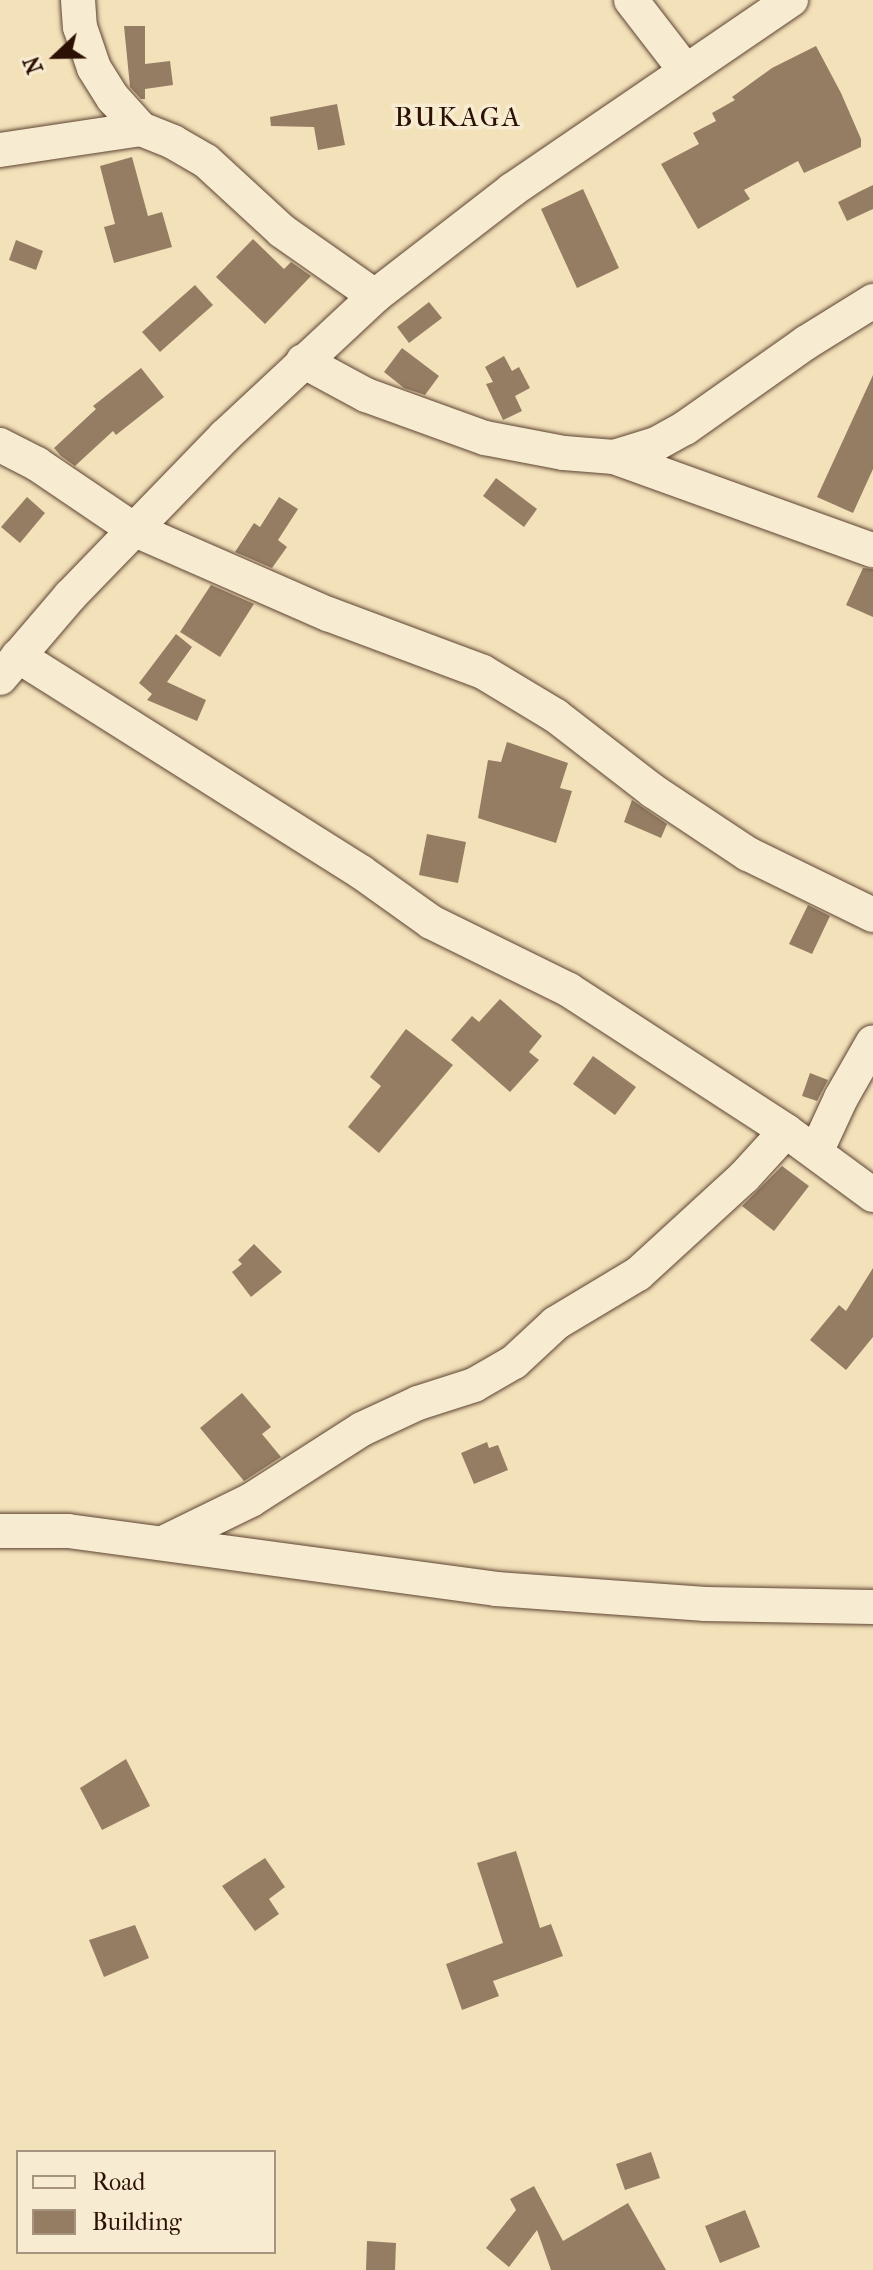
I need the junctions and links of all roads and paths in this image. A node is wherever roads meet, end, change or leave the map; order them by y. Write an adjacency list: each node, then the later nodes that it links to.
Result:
1 (78, 0): 5 (street)
2 (631, 0): 4 (street)
3 (791, 0): 4 (street)
4 (685, 70): 7 (street)
5 (141, 129): 6 (street); 7 (street)
6 (0, 150)
7 (375, 296): 9 (street)
8 (873, 301): 11 (street)
9 (303, 361): 11 (street); 12 (street)
10 (0, 445): 12 (street)
11 (614, 457): 13 (street)
12 (133, 529): 14 (street); 15 (street)
13 (873, 550)
14 (9, 667): 17 (street)
15 (873, 915)
16 (873, 1042): 18 (street)
17 (786, 1131): 18 (street); 21 (street)
18 (816, 1152): 19 (street)
19 (873, 1195)
20 (0, 1531): 21 (street)
21 (163, 1543): 22 (street)
22 (873, 1607)

